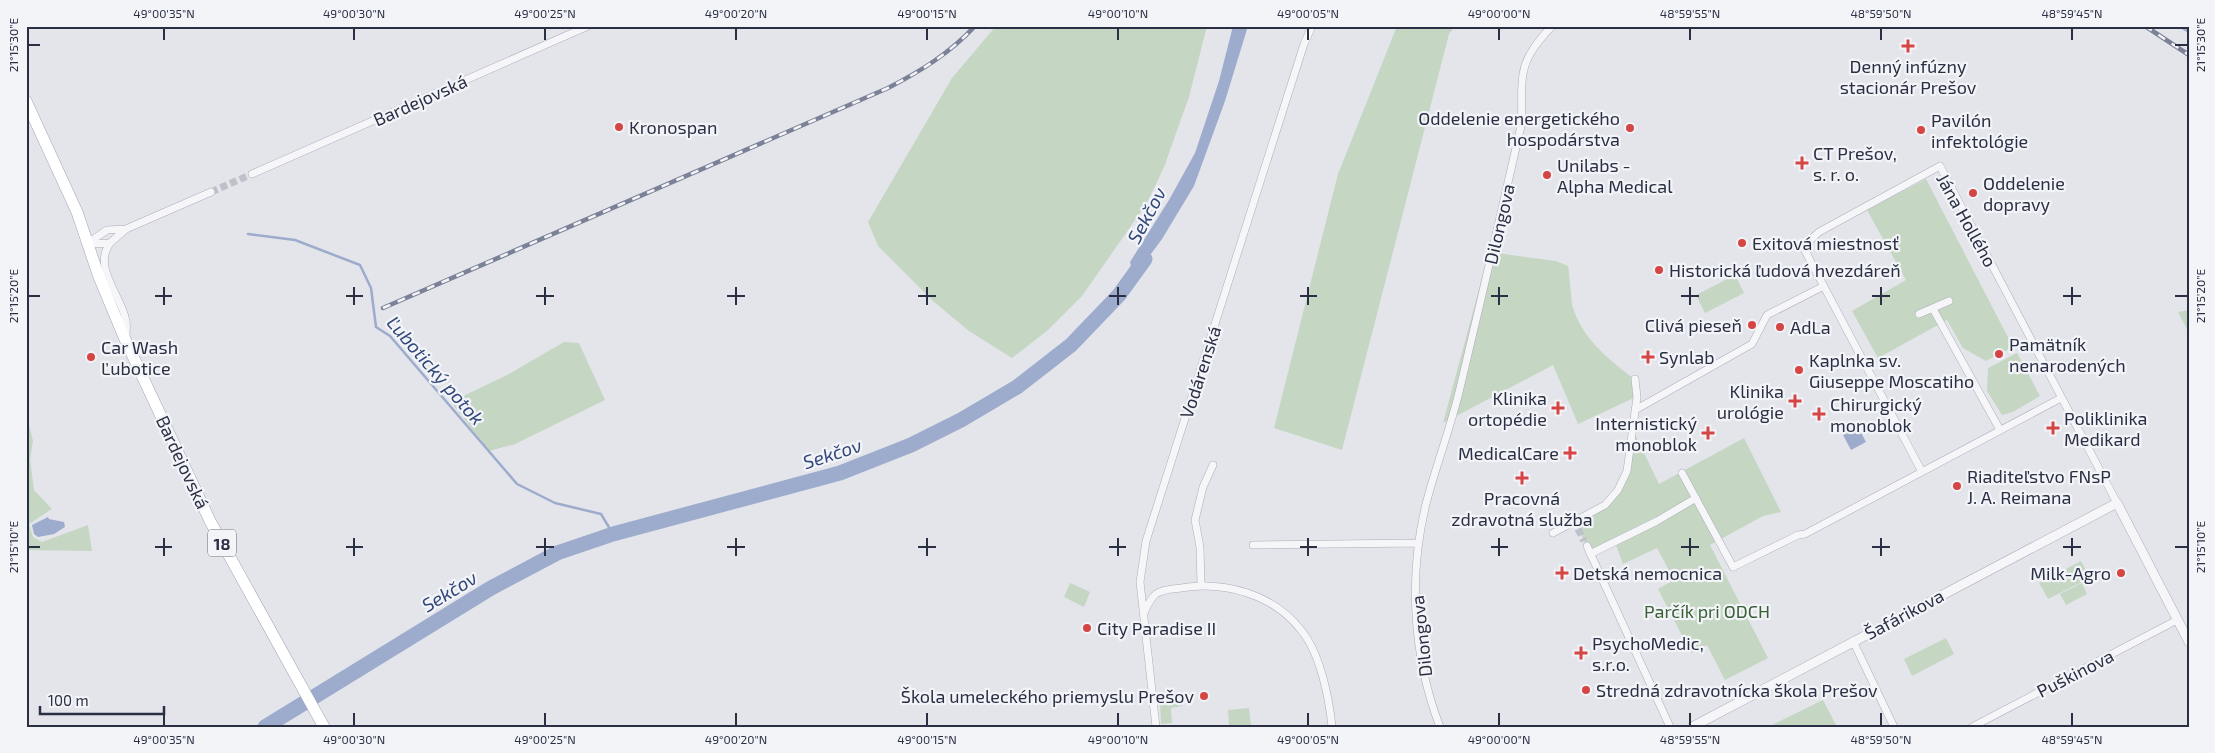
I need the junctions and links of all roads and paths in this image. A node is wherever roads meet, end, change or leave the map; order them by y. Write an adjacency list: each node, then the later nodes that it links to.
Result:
1 (588, 26): 5 (street, Bardejovská)
2 (1312, 26): 28 (street, Vodárenská)
3 (1552, 26): 25 (street, Dilongova)
4 (26, 101): 9 (main road, Bardejovská / 18)
5 (252, 174)
6 (211, 192): 7 (street)
7 (126, 229): 8 (street); 9 (street)
8 (110, 243): 9 (street); 14 (street)
9 (87, 244): 14 (main road, Bardejovská / 18)
10 (1824, 286): 16 (street, Jána Hollého); 17 (street); 20 (street, Jána Hollého)
11 (1949, 301): 12 (street)
12 (1933, 309): 13 (street); 18 (street)
13 (1919, 314)
14 (126, 342): 32 (main road, Bardejovská / 18)
15 (1635, 379): 17 (street)
16 (2061, 398): 18 (street); 23 (street, Jána Hollého)
17 (1635, 410): 24 (street)
18 (2000, 430): 20 (street)
19 (1213, 465): 27 (street)
20 (1921, 470): 22 (street)
21 (1682, 473): 22 (street)
22 (1696, 498): 36 (street)
23 (2117, 503): 29 (street, Jána Hollého); 30 (street, Šafárikova)
24 (1553, 534)
25 (1419, 543): 26 (street); 35 (street, Dilongova)
26 (1253, 545)
27 (1201, 585): 28 (street); 34 (street)
28 (1144, 614): 33 (street, Vodárenská)
29 (2178, 620): 31 (street, Jána Hollého); 39 (street, Puškinova)
30 (1853, 641): 37 (street, Šafárikova); 38 (street)
31 (2189, 642)
32 (324, 727)
33 (1156, 727)
34 (1332, 727)
35 (1440, 727)
36 (1670, 727)
37 (1692, 727)
38 (1894, 727)
39 (1972, 727)

